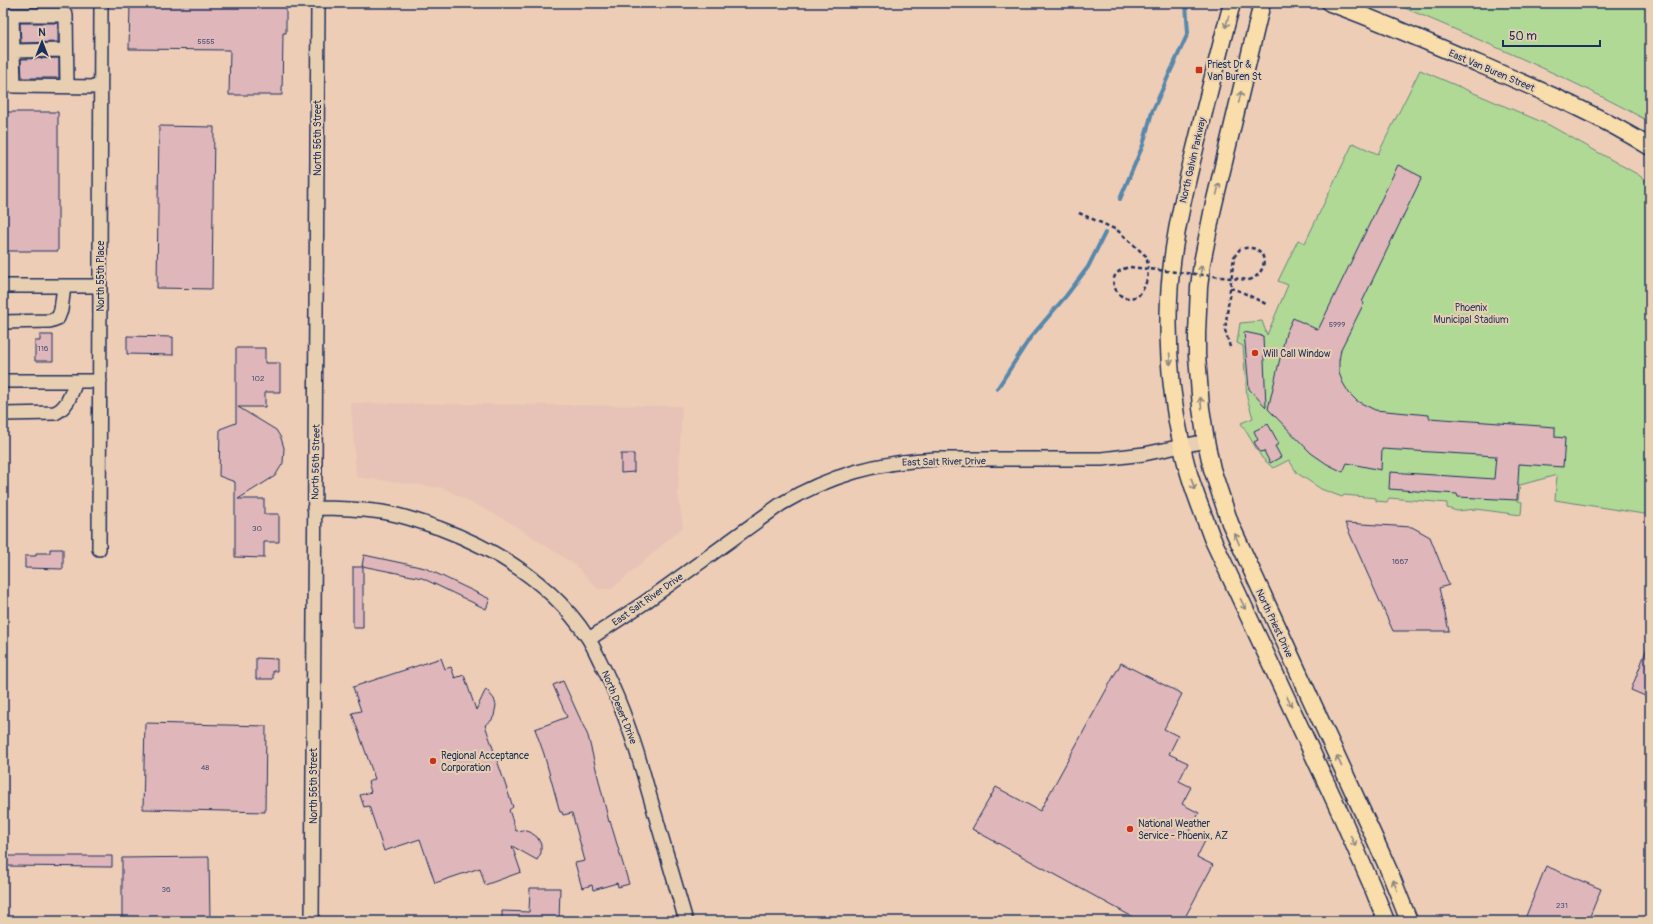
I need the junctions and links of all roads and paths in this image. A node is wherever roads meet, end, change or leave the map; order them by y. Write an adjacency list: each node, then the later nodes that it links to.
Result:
1 (101, 3): 9 (street, North 55th Place)
2 (318, 3): 26 (street, North 56th Street)
3 (1232, 3): 17 (main road, North Galvin Parkway, one-way to 17)
4 (1262, 3): 24 (main road, North Priest Drive, one-way to 4)
5 (1330, 3): 10 (main road, East Van Buren Street)
6 (66, 50): 7 (street); 7 (street); 8 (street)
7 (13, 51): 8 (street)
8 (66, 86): 9 (street)
9 (100, 87): 14 (street, North 55th Place)
10 (1650, 147)
11 (1079, 213): 15 (path, bridge)
12 (3, 286): 13 (street)
13 (64, 286): 14 (street); 18 (street)
14 (100, 286): 22 (street, North 55th Place)
15 (1230, 288): 16 (path); 19 (path)
16 (1268, 305)
17 (1168, 320): 25 (main road, North Priest Drive, one-way to 25)
18 (3, 322)
19 (1230, 348)
20 (3, 381): 21 (street)
21 (76, 381): 22 (street); 23 (street)
22 (100, 381): 27 (street, North 55th Place)
23 (3, 414)
24 (1206, 441): 25 (street, East Salt River Drive); 32 (main road, North Priest Drive, one-way to 24)
25 (1182, 446): 28 (street, East Salt River Drive); 31 (main road, North Priest Drive, one-way to 31)
26 (314, 508): 28 (street, North Desert Drive); 29 (street, North 56th Street)
27 (99, 549)
28 (589, 639): 30 (street, North Desert Drive)
29 (312, 921)
30 (686, 921)
31 (1386, 921)
32 (1409, 921)

